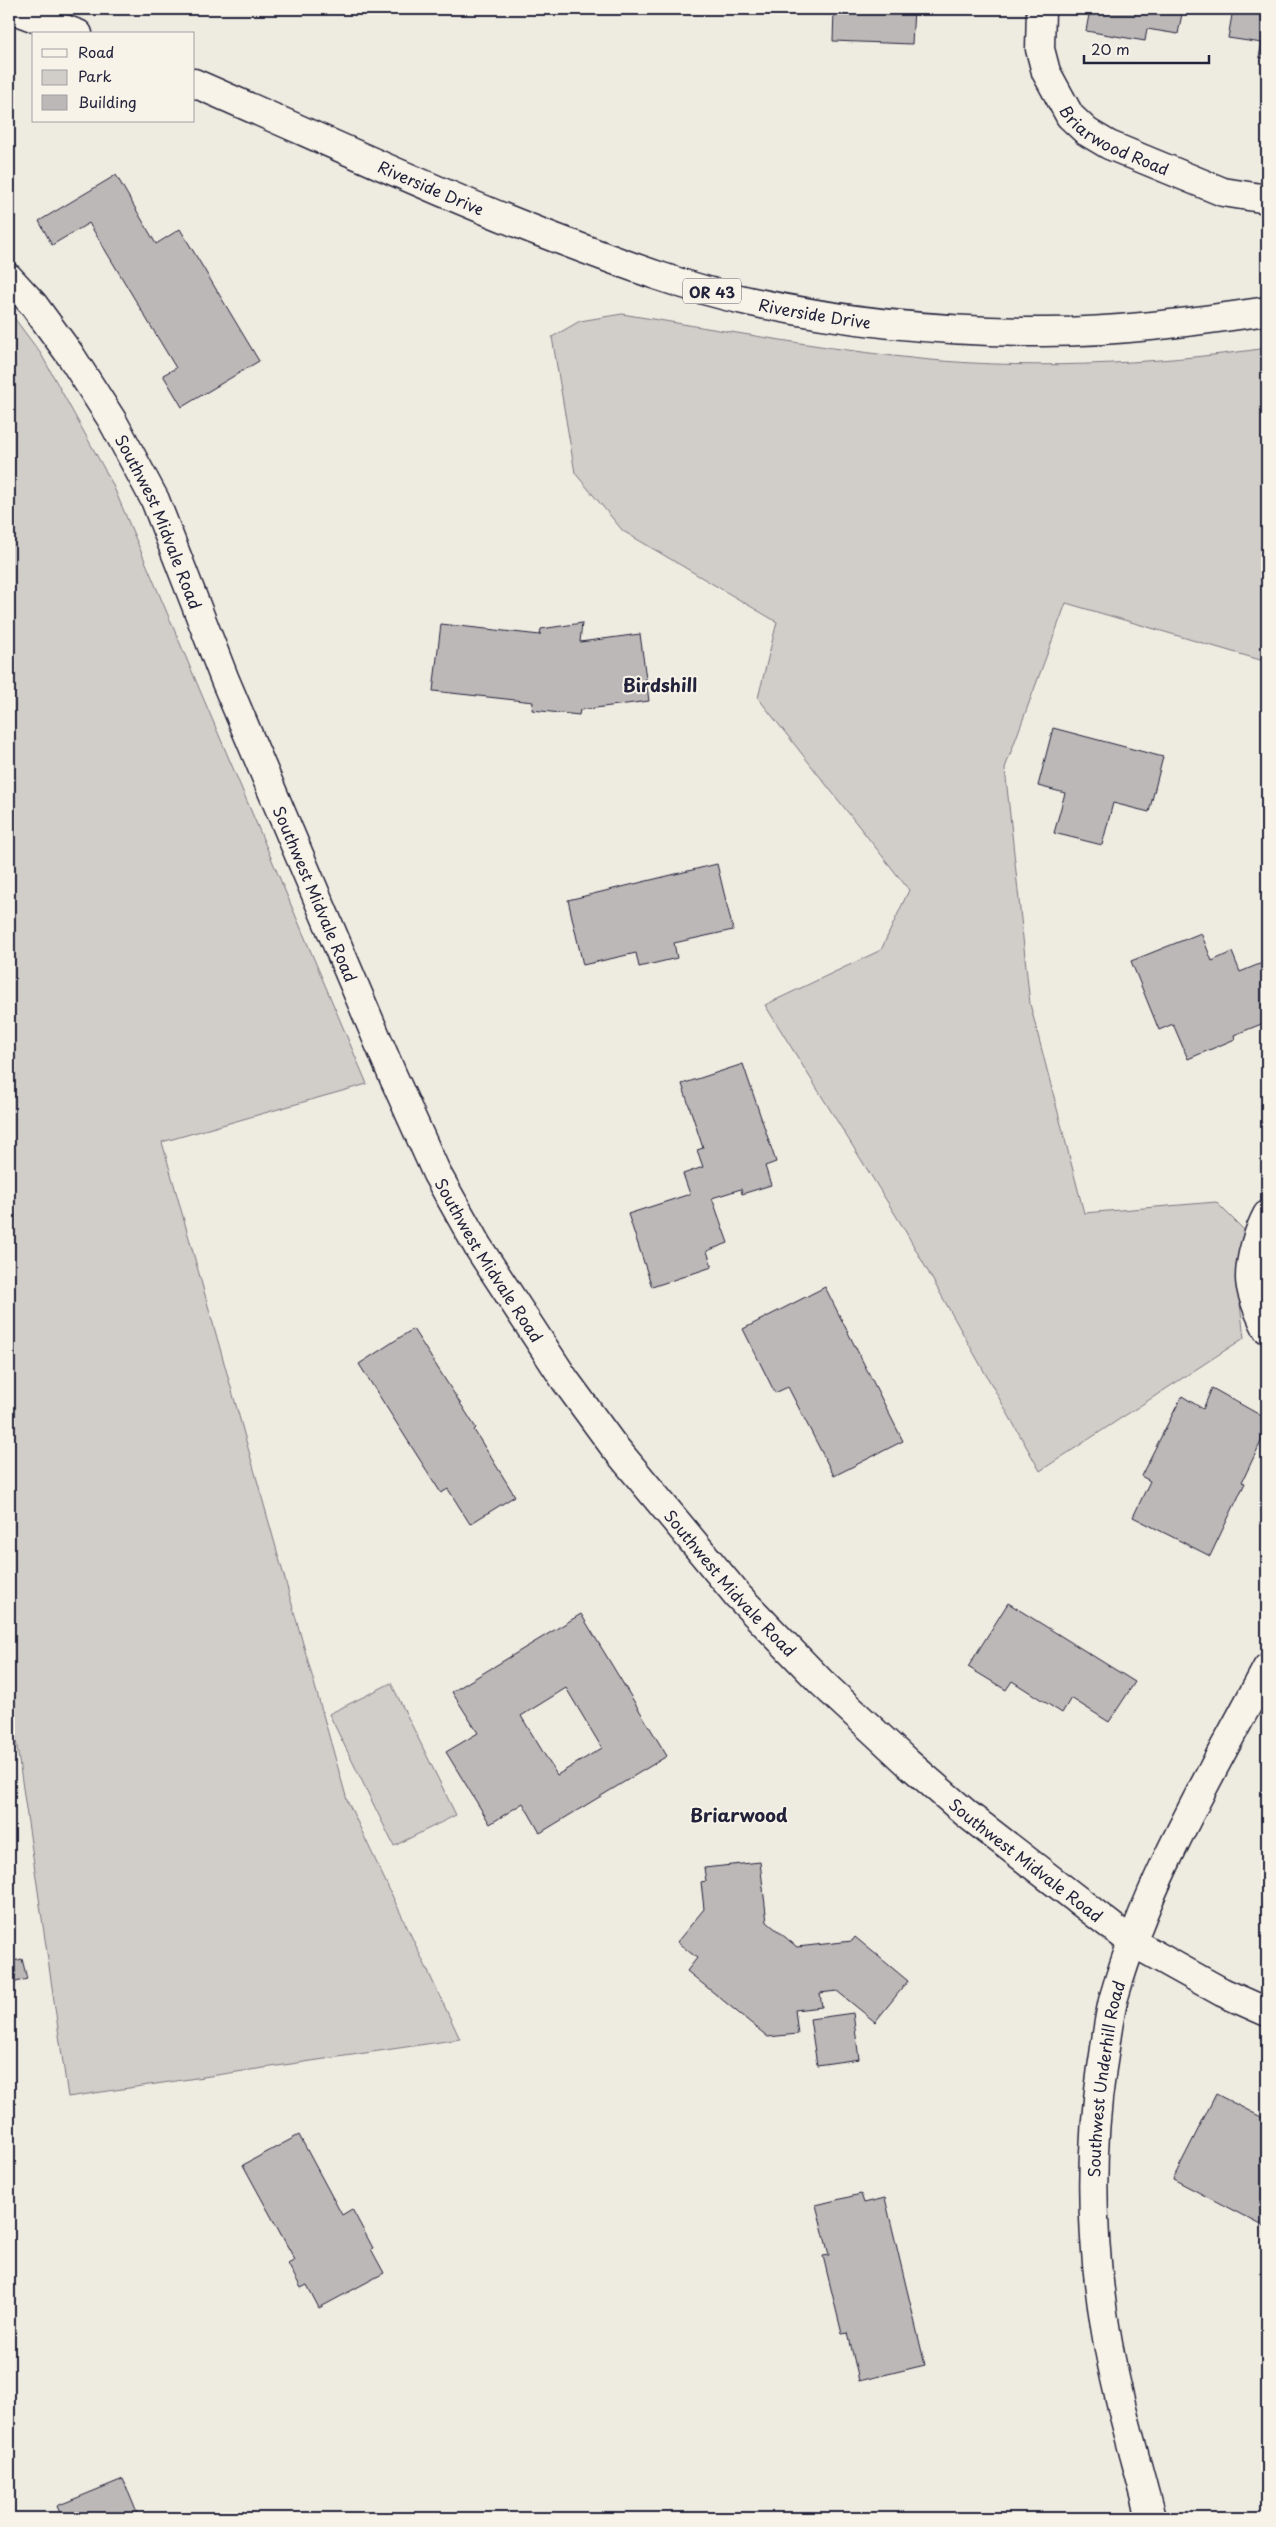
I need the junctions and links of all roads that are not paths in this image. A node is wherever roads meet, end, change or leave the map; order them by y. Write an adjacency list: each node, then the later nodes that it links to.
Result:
1 (11, 9): 3 (street)
2 (1041, 9): 5 (street, Briarwood Road)
3 (73, 32)
4 (195, 83): 7 (street, Riverside Drive / OR 43)
5 (1267, 199)
6 (9, 278): 11 (street, Southwest Midvale Road)
7 (1267, 311)
8 (1267, 1215): 9 (street)
9 (1267, 1329)
10 (1267, 1668): 11 (street, Southwest Underhill Road)
11 (1132, 1942): 12 (street, Southwest Midvale Road); 13 (street, Southwest Underhill Road)
12 (1267, 2012)
13 (1151, 2518)

